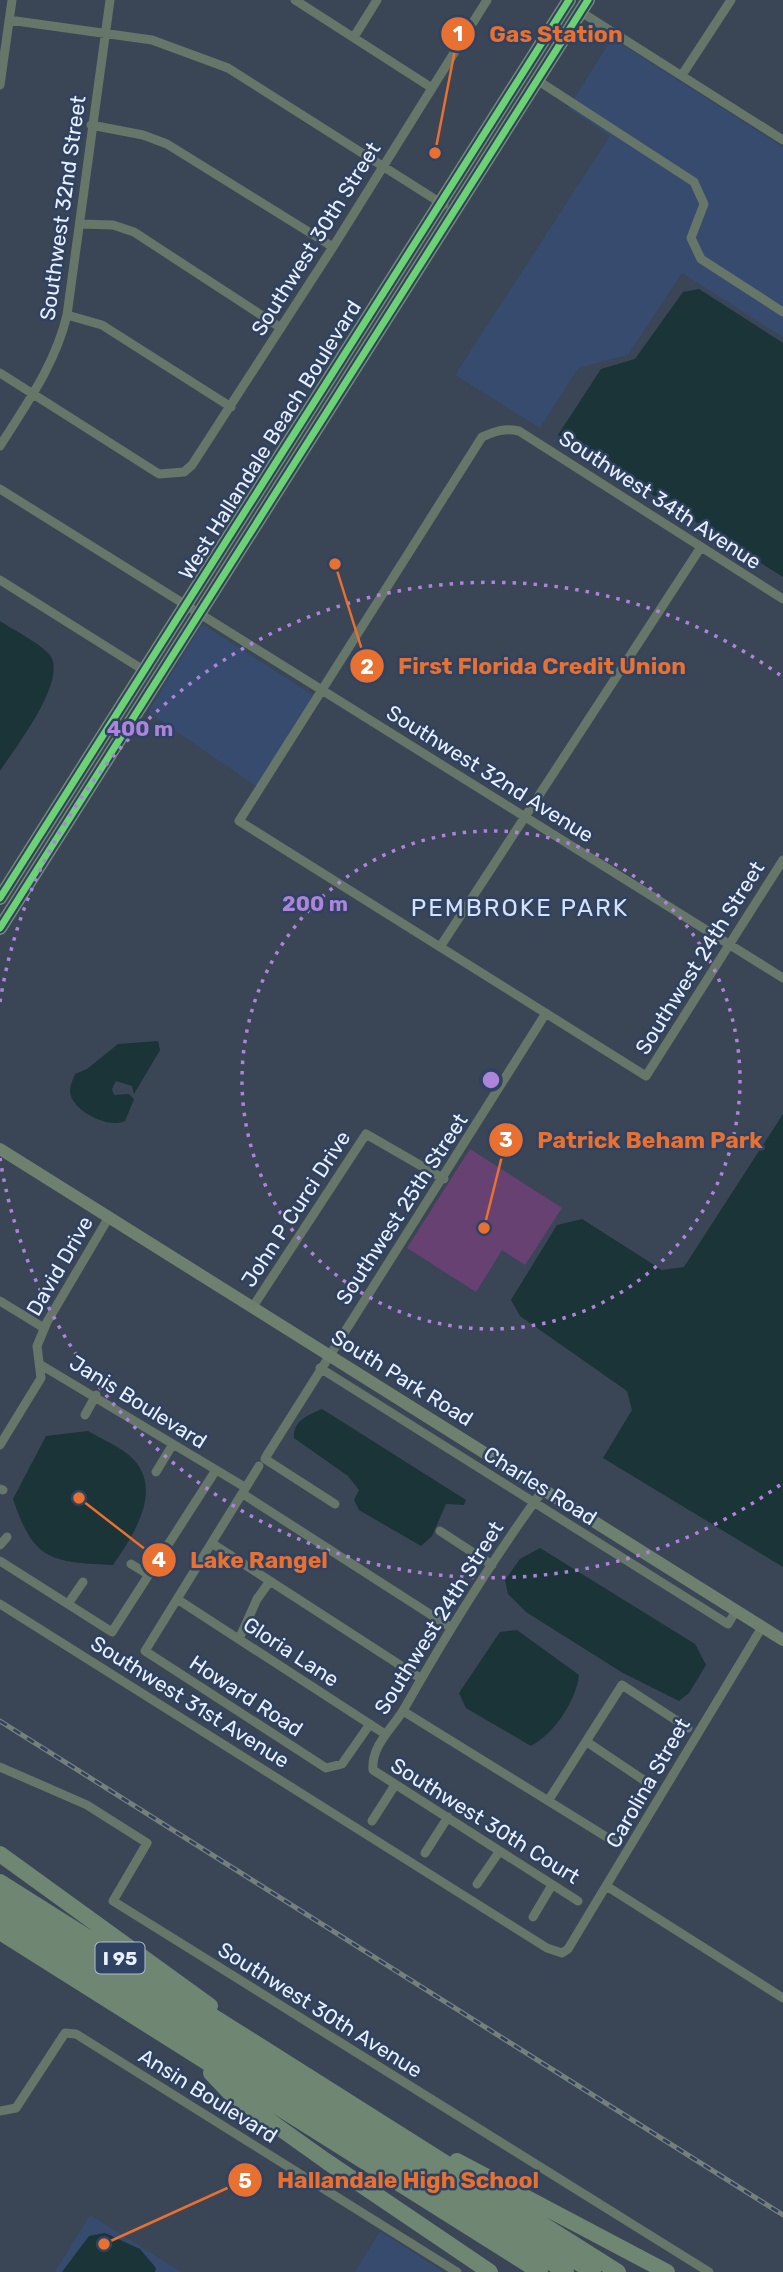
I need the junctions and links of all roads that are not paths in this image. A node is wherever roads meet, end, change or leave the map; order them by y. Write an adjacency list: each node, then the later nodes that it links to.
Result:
1 (12, 0): 9 (street)
2 (110, 0): 10 (street, Southwest 32nd Street)
3 (295, 0): 11 (street)
4 (377, 0): 11 (street)
5 (487, 0): 15 (street, Southwest 30th Street)
6 (731, 0): 12 (street)
7 (567, 4): 13 (main road); 19 (main road, West Hallandale Beach Boulevard)
8 (584, 4): 12 (street); 13 (main road, West Hallandale Beach Boulevard)
9 (9, 20): 10 (street); 14 (street)
10 (105, 33): 16 (street, Southwest 32nd Street); 18 (street)
11 (354, 37): 15 (street)
12 (682, 75): 17 (street)
13 (537, 80): 20 (main road, West Hallandale Beach Boulevard); 23 (street)
14 (0, 85)
15 (432, 88): 18 (street, Southwest 30th Street)
16 (91, 125): 21 (street, Southwest 32nd Street); 22 (street)
17 (783, 140)
18 (382, 166): 19 (street); 22 (street, Southwest 30th Street)
19 (441, 203): 20 (street); 26 (main road, West Hallandale Beach Boulevard)
20 (454, 212): 31 (main road, West Hallandale Beach Boulevard)
21 (80, 224): 24 (street, Southwest 32nd Street); 25 (street)
22 (333, 247): 25 (street, Southwest 30th Street)
23 (783, 312)
24 (67, 315): 28 (street, Southwest 32nd Street); 29 (street)
25 (281, 328): 29 (street, Southwest 30th Street)
26 (350, 346): 30 (main road, West Hallandale Beach Boulevard); 31 (main road)
27 (0, 373): 28 (street)
28 (32, 395): 29 (street, Southwest 30th Street); 32 (street, Southwest 32nd Street)
29 (231, 407)
30 (300, 425): 34 (main road); 38 (main road, West Hallandale Beach Boulevard)
31 (314, 433): 34 (main road, West Hallandale Beach Boulevard)
32 (0, 446)
33 (0, 489): 38 (street, Southwest 32nd Avenue)
34 (267, 508): 39 (main road, West Hallandale Beach Boulevard)
35 (701, 547): 37 (street, Southwest 34th Avenue); 41 (street, Southwest 34th Avenue); 43 (street)
36 (0, 580): 40 (street)
37 (783, 599)
38 (186, 605): 39 (street, Southwest 32nd Avenue); 40 (main road, West Hallandale Beach Boulevard)
39 (200, 614): 41 (street, Southwest 32nd Avenue); 45 (main road, West Hallandale Beach Boulevard)
40 (145, 671): 42 (main road, West Hallandale Beach Boulevard)
41 (322, 690): 43 (street, Southwest 32nd Avenue); 51 (street)
42 (101, 741): 44 (main road, West Hallandale Beach Boulevard); 45 (main road)
43 (526, 817): 50 (street, Southwest 32nd Avenue); 51 (street)
44 (48, 824): 47 (main road, West Hallandale Beach Boulevard); 48 (main road)
45 (63, 829): 48 (main road, West Hallandale Beach Boulevard)
46 (783, 860): 50 (street, Southwest 24th Street)
47 (0, 898)
48 (9, 914): 49 (main road, West Hallandale Beach Boulevard)
49 (0, 928)
50 (732, 945): 52 (street, Southwest 32nd Avenue); 53 (street, Southwest 24th Street)
51 (440, 947): 53 (street)
52 (783, 978)
53 (546, 1013): 55 (street, Southwest 25th Street)
54 (0, 1149): 56 (street, South Park Road)
55 (444, 1179): 58 (street, John P Curci Drive); 60 (street, Southwest 25th Street)
56 (109, 1217): 58 (street, South Park Road); 59 (street, David Drive)
57 (0, 1301): 59 (street)
58 (252, 1308): 60 (street, South Park Road)
59 (44, 1328): 61 (street, David Drive)
60 (329, 1355): 62 (street, Southwest 25th Street); 71 (street, South Park Road)
61 (41, 1365): 63 (street, Janis Boulevard); 66 (street, David Drive)
62 (320, 1368): 67 (street, Southwest 25th Street); 72 (street, Charles Road)
63 (96, 1395): 64 (street); 65 (street, Janis Boulevard)
64 (85, 1415)
65 (173, 1444): 68 (street, Janis Boulevard); 69 (street)
66 (0, 1445)
67 (262, 1462): 70 (street, Southwest 25th Street); 73 (street)
68 (216, 1470): 70 (street, Janis Boulevard); 81 (street)
69 (156, 1472)
70 (243, 1490): 76 (street, Southwest 25th Street); 88 (street, Janis Boulevard)
71 (543, 1490): 72 (street, Southwest 24th Street); 87 (street, South Park Road)
72 (533, 1503): 80 (street, Southwest 24th Street); 87 (street, Charles Road)
73 (335, 1504)
74 (440, 1531): 80 (street)
75 (7, 1537): 77 (street)
76 (213, 1544): 82 (street); 84 (street, Southwest 25th Street)
77 (0, 1545)
78 (0, 1561): 86 (street)
79 (131, 1564): 81 (street)
80 (492, 1565): 88 (street, Southwest 24th Street)
81 (149, 1575): 86 (street)
82 (270, 1581): 90 (street); 92 (street)
83 (83, 1582): 86 (street)
84 (177, 1599): 90 (street, Gloria Lane); 94 (street, Howard Road)
85 (0, 1604): 118 (street, Southwest 31st Avenue)
86 (68, 1604)
87 (736, 1611): 89 (street, South Park Road)
88 (450, 1627): 92 (street, Southwest 24th Street)
89 (762, 1627): 91 (street, South Park Road); 112 (street, Carolina Street)
90 (239, 1639): 94 (street, Gloria Lane)
91 (783, 1640)
92 (420, 1678): 93 (street, Southwest 24th Street)
93 (403, 1711): 96 (street, Southwest 24th Street); 102 (street)
94 (370, 1724): 96 (street, Gloria Lane)
95 (688, 1728): 97 (street)
96 (385, 1734): 99 (street, Southwest 24th Street)
97 (587, 1742): 101 (street); 102 (street)
98 (0, 1767): 131 (street, Southwest 30th Avenue)
99 (373, 1770): 100 (street, Southwest 30th Court)
100 (395, 1785): 103 (street, Southwest 30th Court); 104 (street)
101 (651, 1785)
102 (548, 1801): 105 (street)
103 (448, 1817): 106 (street, Southwest 30th Court); 107 (street)
104 (372, 1821)
105 (613, 1841)
106 (499, 1852): 110 (street); 111 (street, Southwest 30th Court)
107 (425, 1853)
108 (0, 1854): 120 (highway)
109 (0, 1882): 120 (highway, I 95)
110 (477, 1884)
111 (552, 1885): 114 (street, Southwest 30th Court); 116 (street)
112 (608, 1887): 118 (street, Carolina Street); 119 (street)
113 (0, 1898): 128 (highway)
114 (578, 1901)
115 (0, 1915): 127 (highway)
116 (533, 1917)
117 (3, 1935): 121 (highway, I 95)
118 (562, 1953)
119 (783, 1998)
120 (241, 2033): 123 (highway, I 95)
121 (189, 2052): 125 (highway); 126 (highway, I 95)
122 (0, 2111): 124 (street, Ansin Boulevard)
123 (407, 2139): 129 (highway, I 95); 130 (highway)
124 (457, 2272)
125 (490, 2272)
126 (540, 2272)
127 (566, 2272)
128 (593, 2272)
129 (618, 2272)
130 (667, 2272)
131 (709, 2272)

